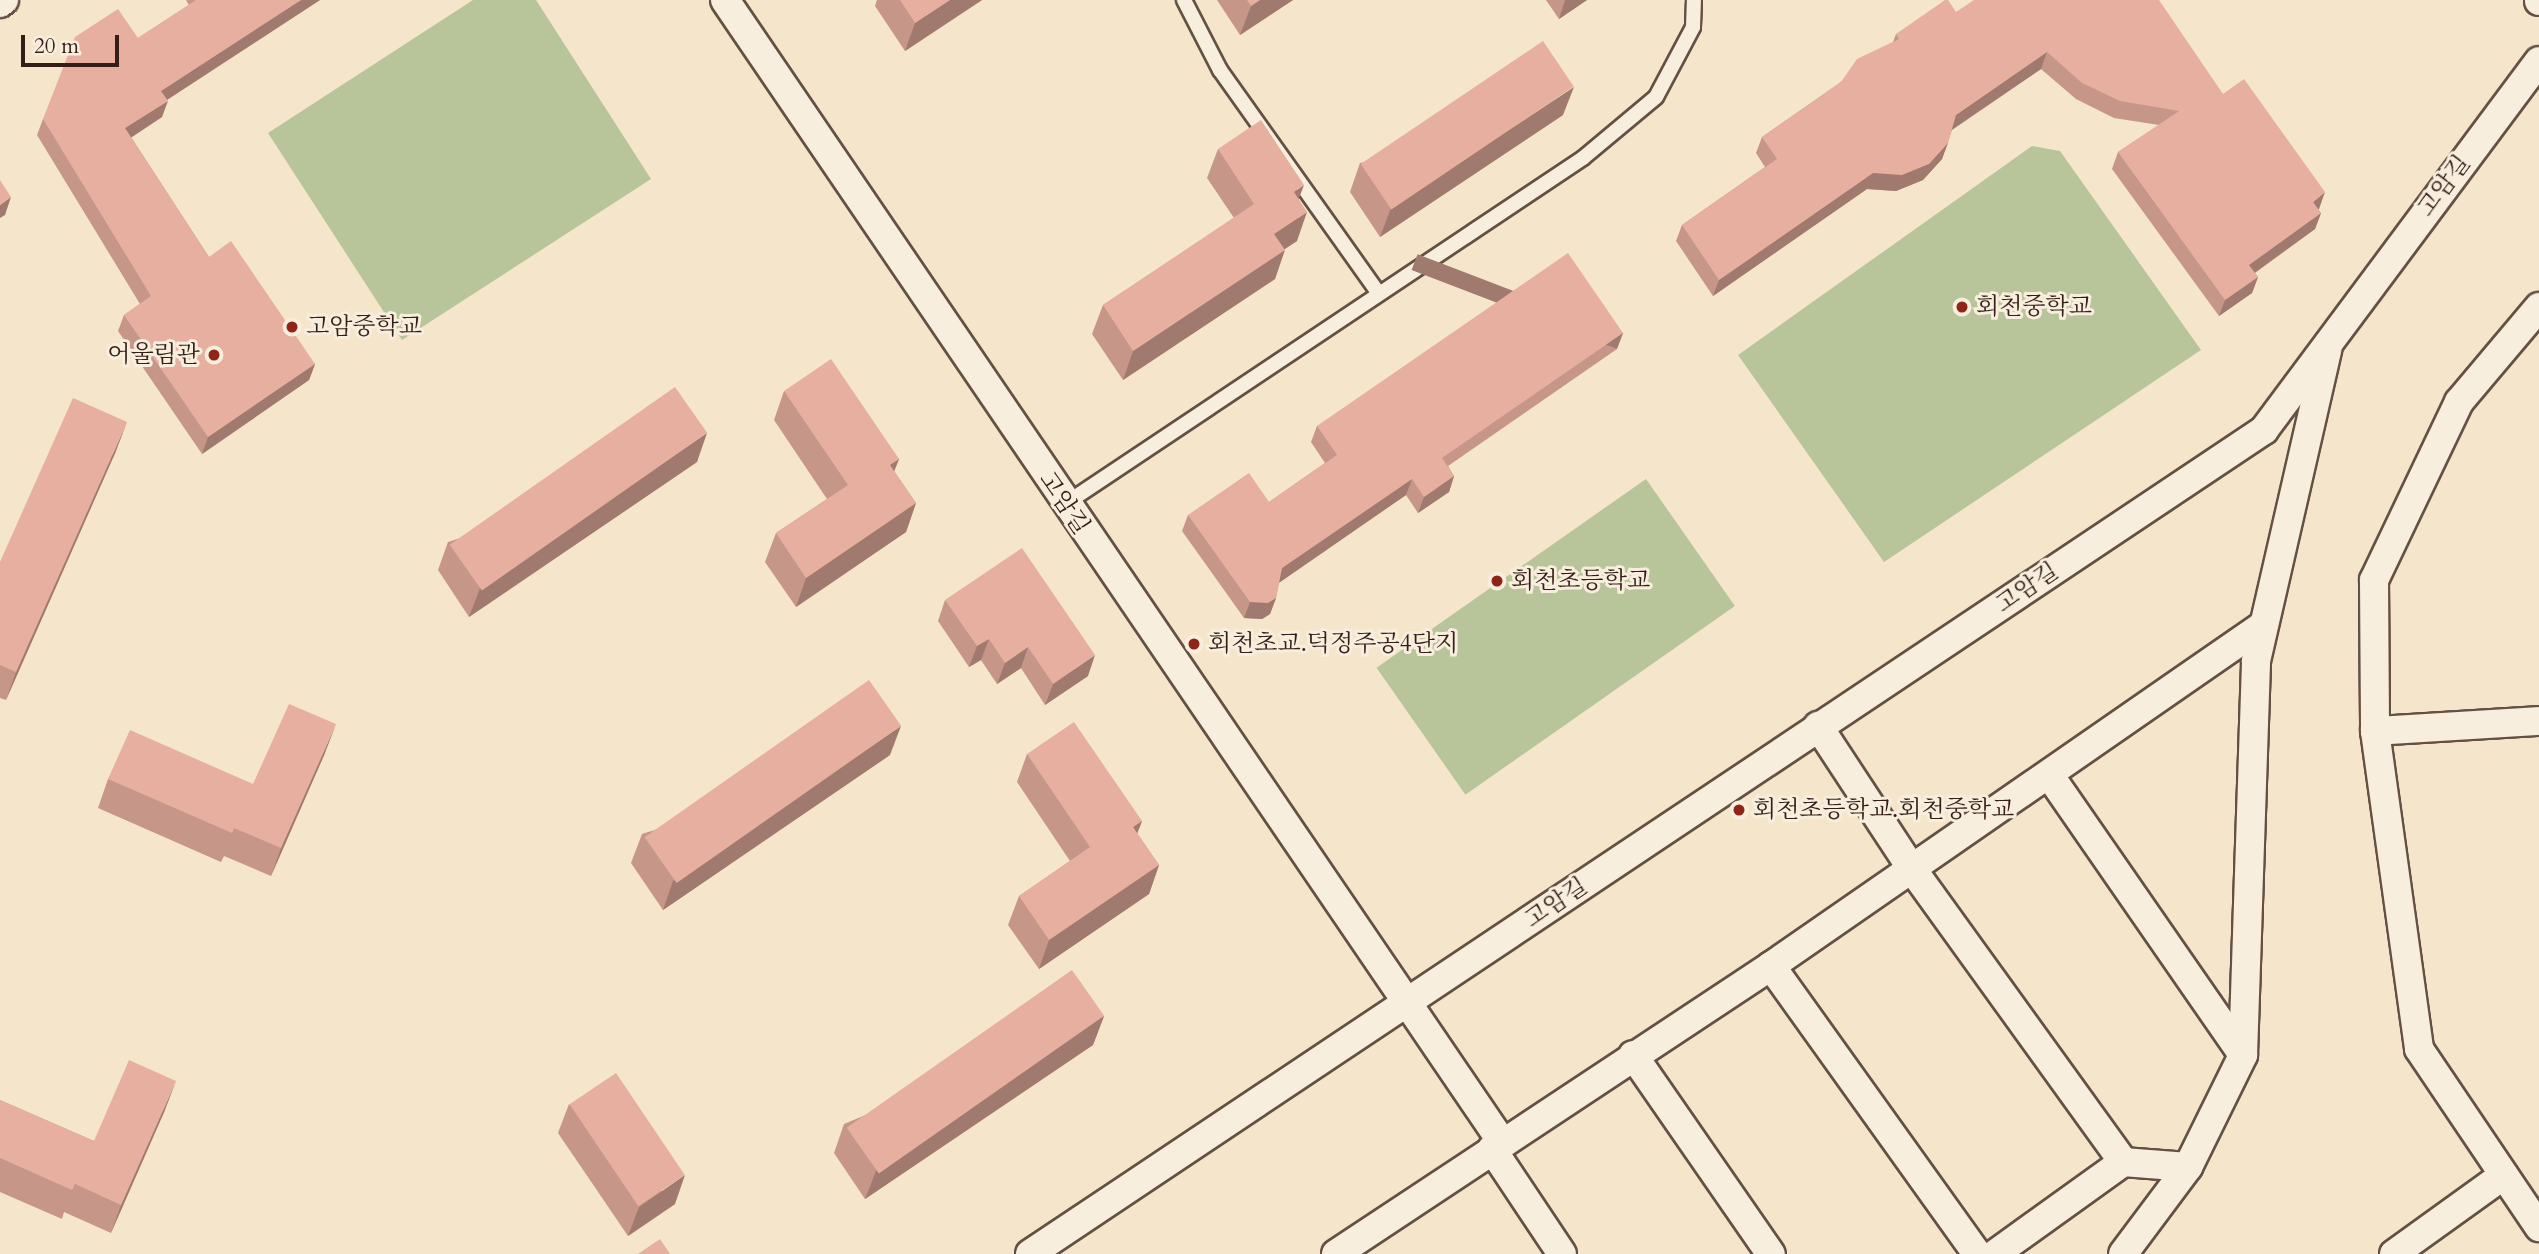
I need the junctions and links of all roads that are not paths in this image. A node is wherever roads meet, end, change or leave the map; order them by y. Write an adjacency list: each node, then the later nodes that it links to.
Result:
1 (725, 0): 8 (street, 고암길)
2 (1184, 0): 5 (lane)
3 (1694, 0): 5 (lane)
4 (2539, 61): 7 (street, 고암길)
5 (1378, 292): 8 (lane)
6 (2539, 307): 12 (street)
7 (2330, 337): 9 (street); 11 (street, 고암길)
8 (1065, 505): 16 (street, 고암길)
9 (2262, 626): 13 (street); 18 (street)
10 (2539, 722): 12 (street)
11 (1818, 726): 14 (street); 16 (street, 고암길)
12 (2375, 731): 22 (street)
13 (2050, 776): 14 (street); 18 (street)
14 (1912, 869): 15 (street); 20 (street)
15 (1771, 966): 17 (street); 28 (street)
16 (1408, 1002): 19 (street); 25 (street, 고암길)
17 (1633, 1055): 19 (street); 27 (street)
18 (2243, 1055): 21 (street)
19 (1497, 1145): 24 (street); 26 (street)
20 (2123, 1162): 21 (street); 29 (street)
21 (2188, 1167): 30 (street)
22 (2504, 1175): 23 (street); 31 (street)
23 (2539, 1227)
24 (1347, 1251)
25 (1030, 1254)
26 (1562, 1254)
27 (1771, 1254)
28 (1977, 1254)
29 (1995, 1254)
30 (2123, 1254)
31 (2393, 1254)

